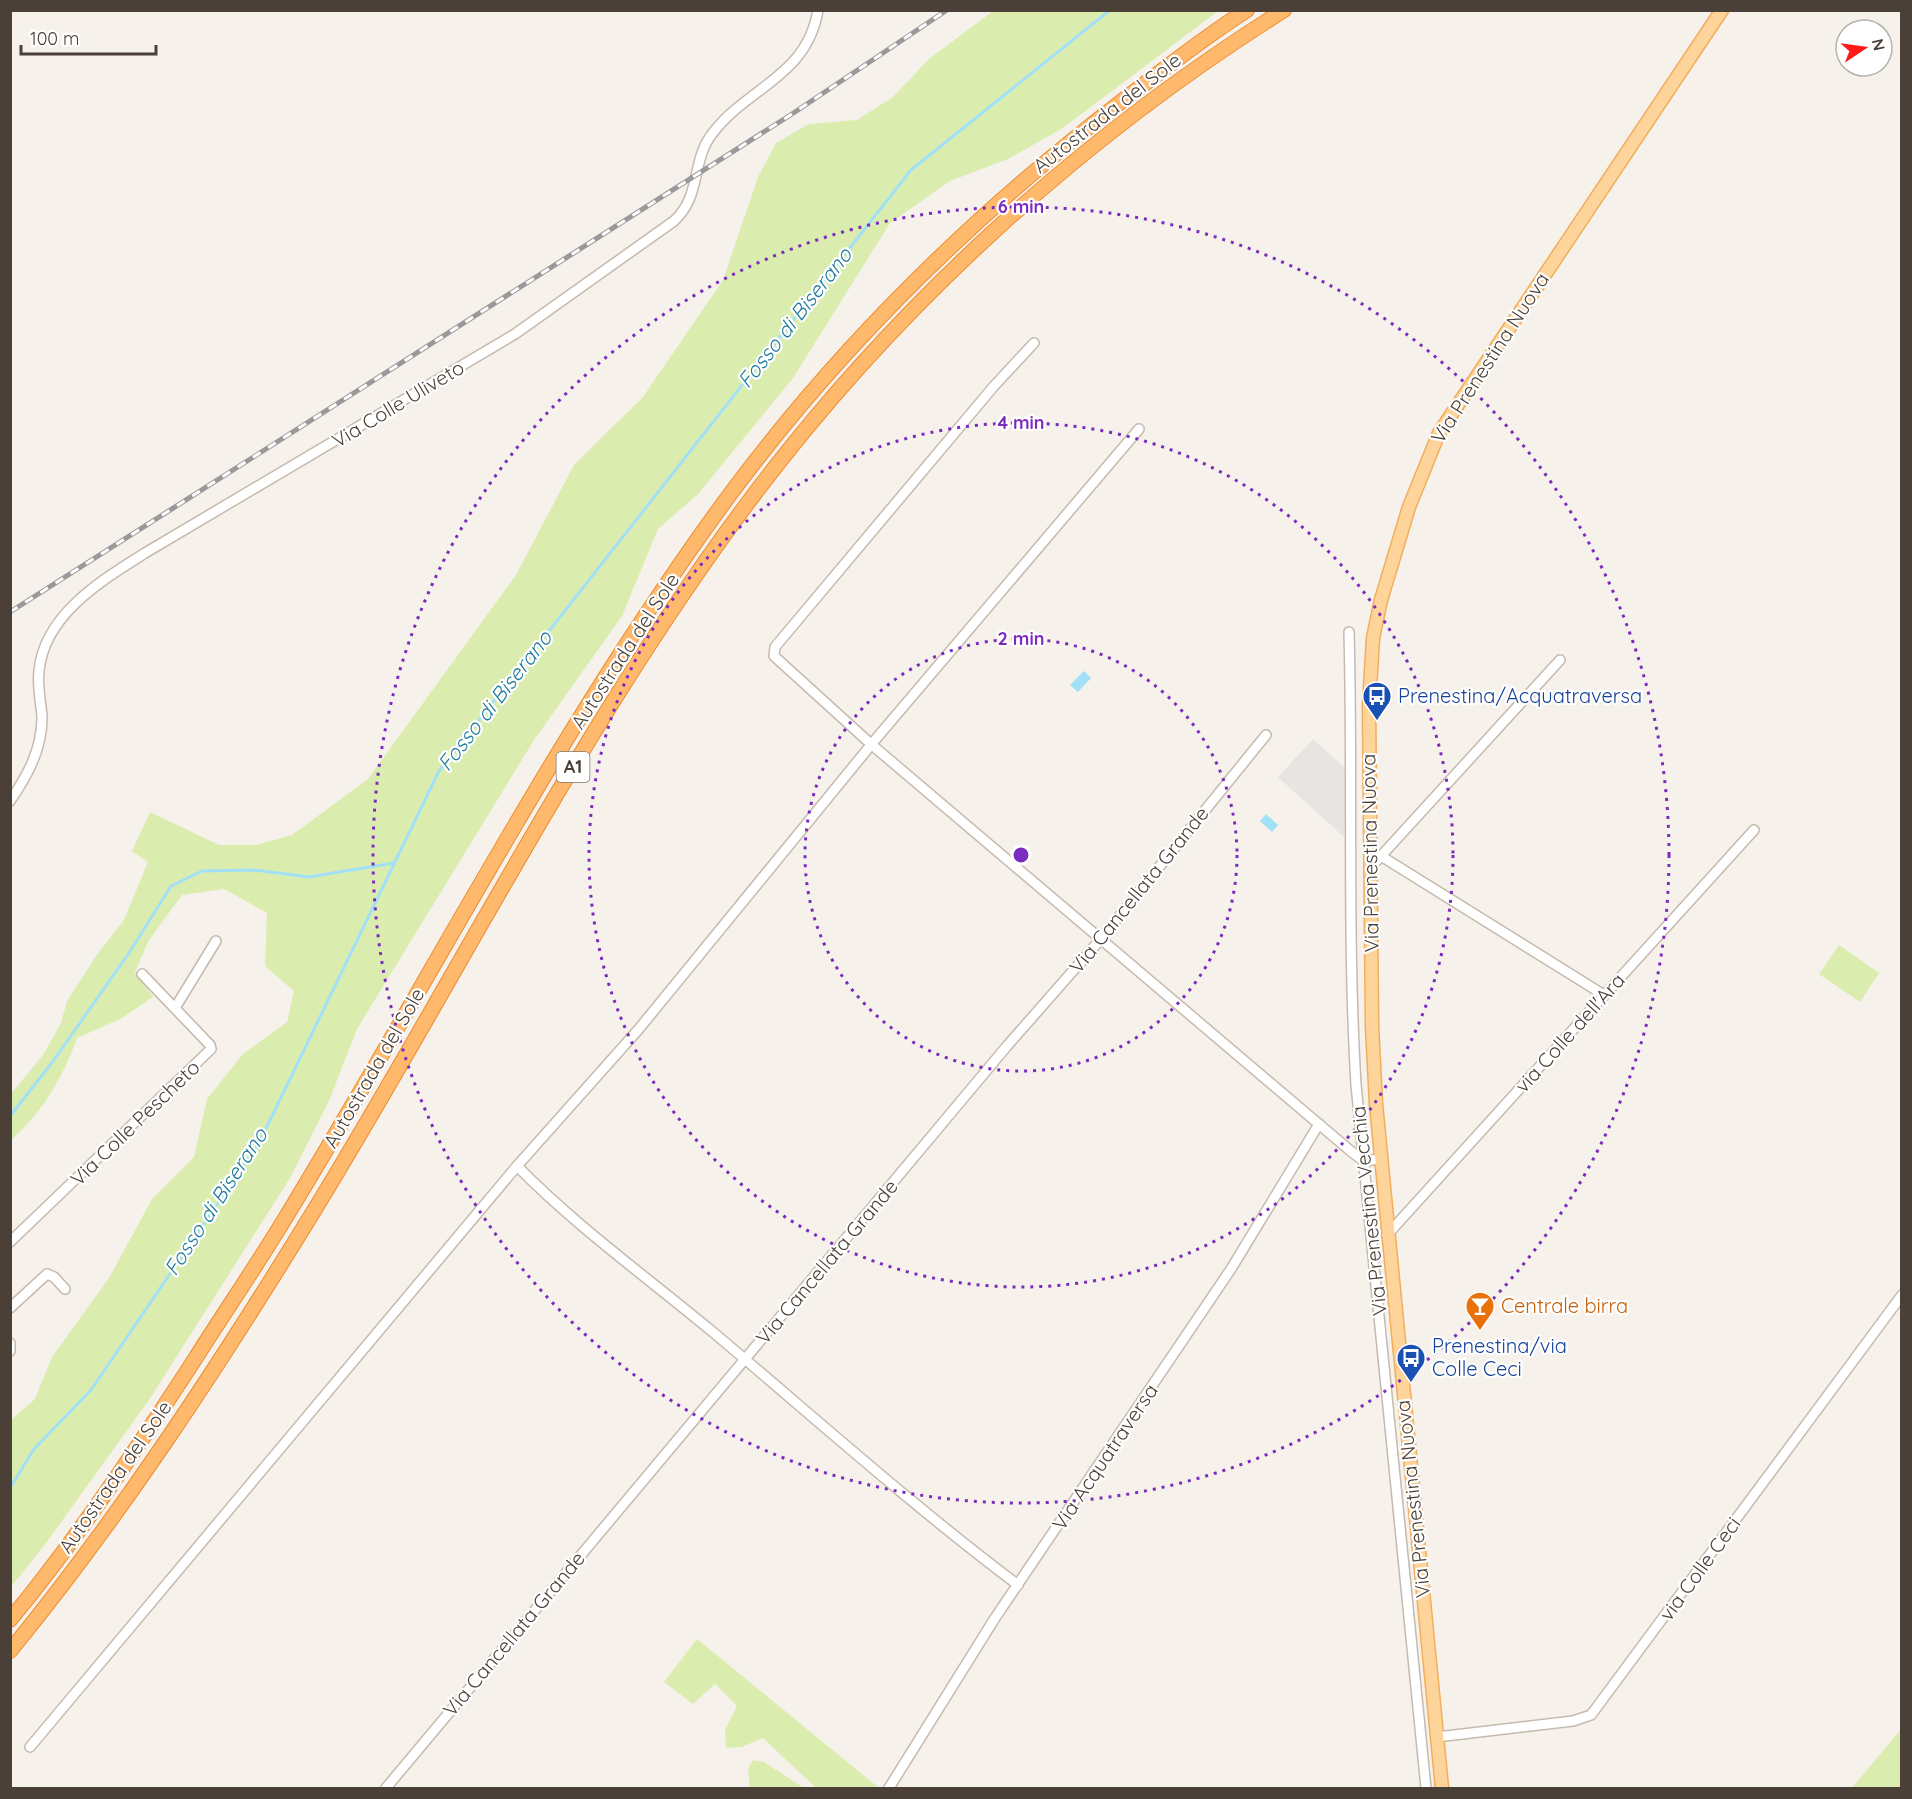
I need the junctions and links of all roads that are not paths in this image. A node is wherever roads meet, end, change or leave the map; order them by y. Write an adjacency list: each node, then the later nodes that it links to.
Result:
1 (818, 10): 11 (street, Via Colle Uliveto)
2 (1246, 10): 33 (highway, Autostrada del Sole / A1)
3 (1284, 10): 34 (highway, Autostrada del Sole / A1)
4 (1722, 10): 14 (main road, Via Prenestina Nuova)
5 (1034, 343): 10 (street)
6 (1139, 429): 10 (street)
7 (1349, 632): 22 (street, Via Prenestina Vecchia)
8 (1560, 660): 13 (street)
9 (1266, 735): 15 (street, Via Cancellata Grande)
10 (872, 745): 15 (street); 23 (street)
11 (10, 801)
12 (1754, 831): 18 (street, via Colle dell'Ara)
13 (1381, 856): 14 (street); 18 (street)
14 (1371, 867): 21 (main road, Via Prenestina Nuova)
15 (1100, 940): 20 (street); 31 (street, Via Cancellata Grande)
16 (216, 941): 19 (street)
17 (142, 974): 19 (street, Via Colle Pescheto)
18 (1604, 995): 24 (street, via Colle dell'Ara)
19 (175, 1008): 25 (street, Via Colle Pescheto)
20 (1319, 1124): 22 (street); 32 (street, Via Acquatraversa)
21 (1380, 1159): 22 (street); 24 (main road, Via Prenestina Nuova)
22 (1364, 1161): 39 (street, Via Prenestina Vecchia)
23 (517, 1166): 31 (street); 36 (street)
24 (1387, 1235): 35 (main road, Via Prenestina Nuova)
25 (10, 1242)
26 (65, 1289): 28 (street)
27 (1902, 1295): 35 (street, via Colle Ceci)
28 (10, 1308)
29 (10, 1343): 30 (street)
30 (10, 1351)
31 (745, 1359): 32 (street); 37 (street, Via Cancellata Grande)
32 (1018, 1585): 38 (street, Via Acquatraversa)
33 (10, 1620)
34 (10, 1651)
35 (1437, 1737): 40 (main road, Via Prenestina Nuova)
36 (30, 1747)
37 (386, 1788)
38 (889, 1788)
39 (1426, 1788)
40 (1442, 1788)

